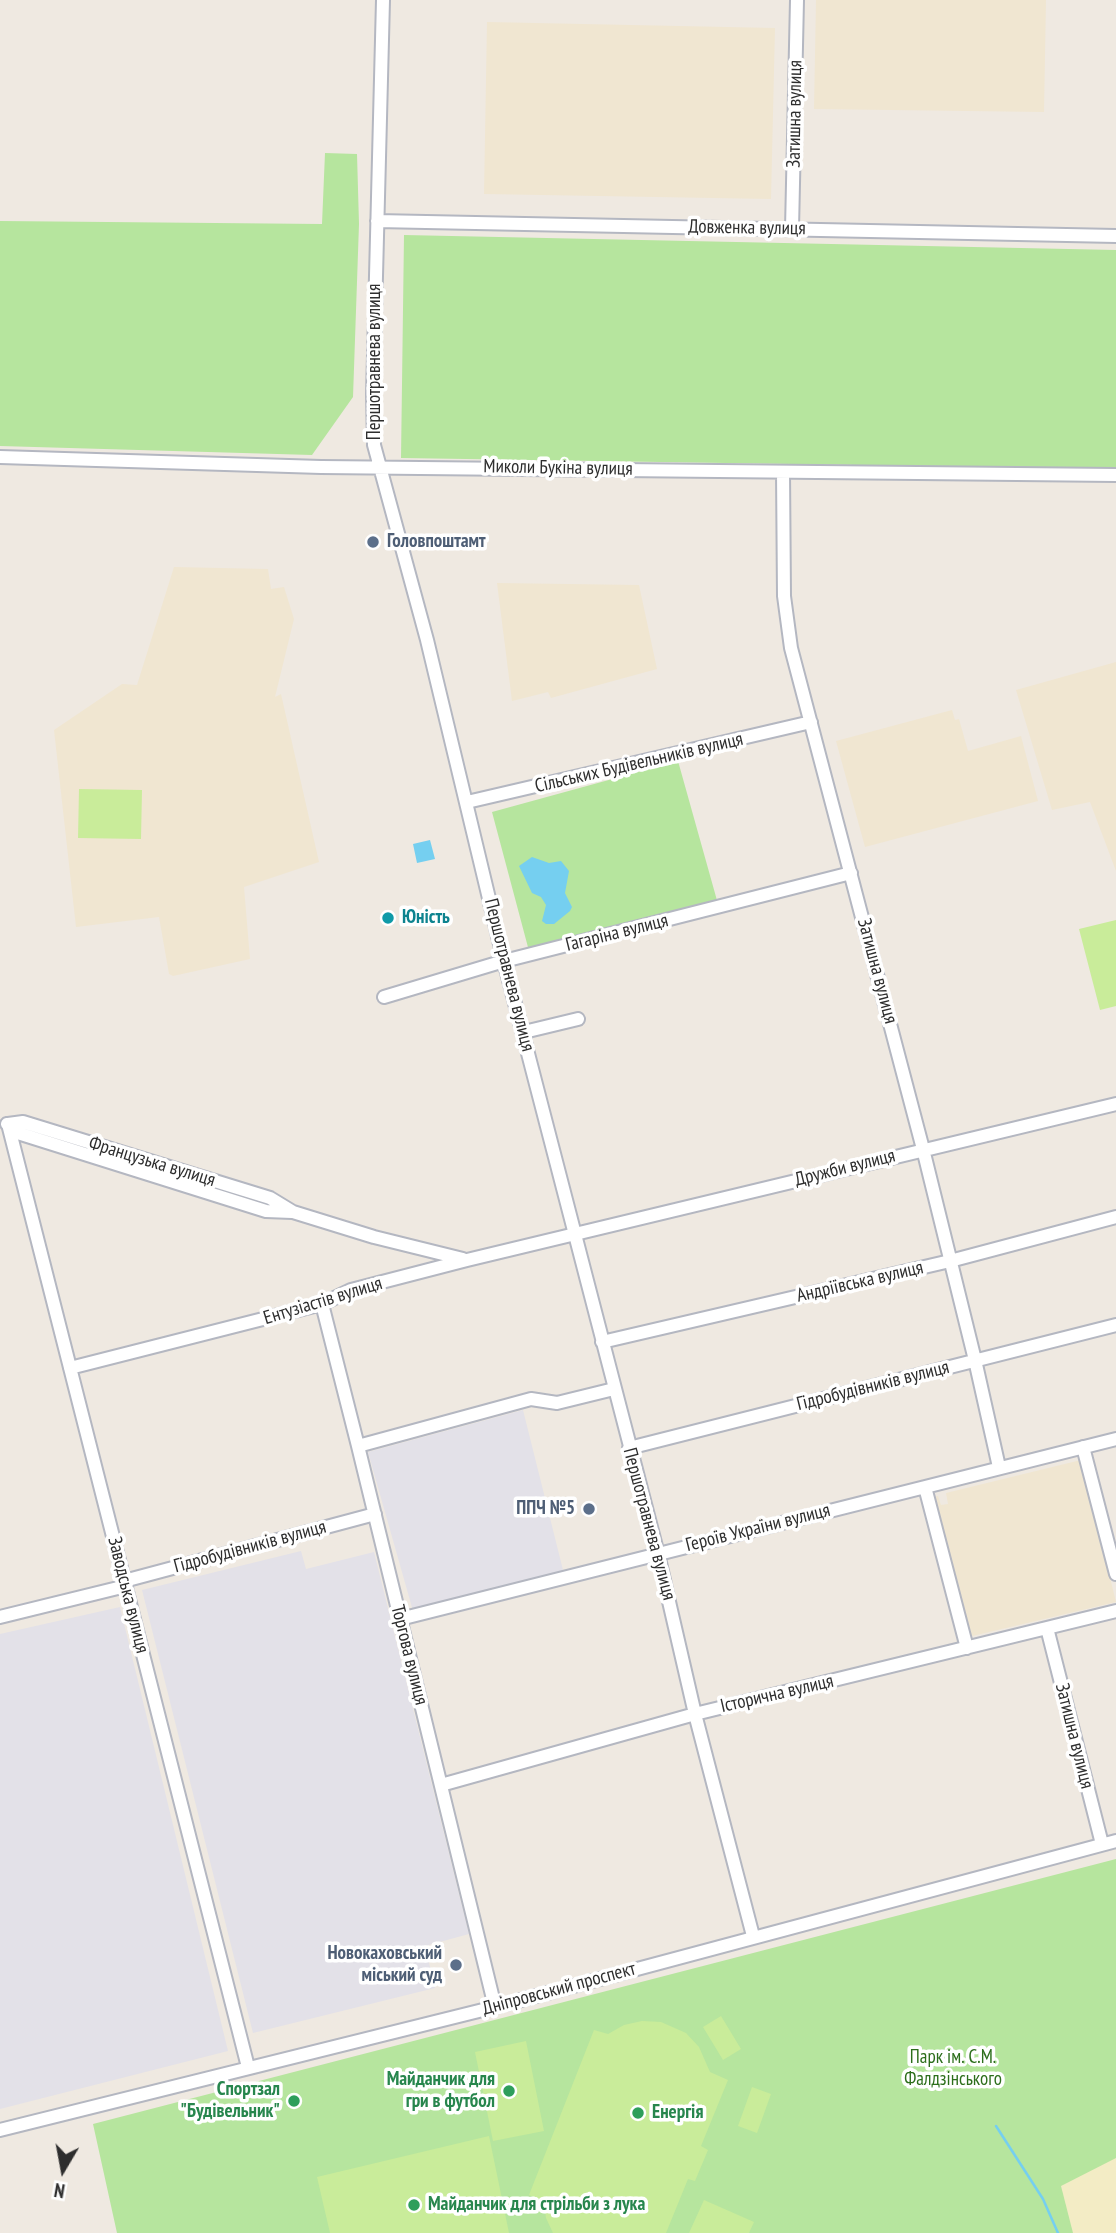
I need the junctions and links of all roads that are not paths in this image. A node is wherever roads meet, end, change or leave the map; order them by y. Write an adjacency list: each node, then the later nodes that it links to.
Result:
1 (383, 0): 3 (street, Першотравнева вулиця)
2 (797, 0): 4 (street, Затишна вулиця)
3 (377, 221): 4 (street, Довженка вулиця); 7 (street, Першотравнева вулиця)
4 (792, 229): 5 (street, Довженка вулиця)
5 (1116, 236)
6 (0, 457): 7 (street, Миколи Букіна вулиця)
7 (379, 467): 8 (street, Миколи Букіна вулиця); 11 (street, Першотравнева вулиця)
8 (783, 472): 9 (street, Миколи Букіна вулиця); 10 (street, Затишна вулиця)
9 (1116, 475)
10 (811, 722): 11 (street, Сільських Будівельників вулиця); 12 (street, Затишна вулиця)
11 (467, 802): 13 (street, Першотравнева вулиця)
12 (851, 873): 13 (street, Гагаріна вулиця); 19 (street, Затишна вулиця)
13 (504, 961): 14 (street, Гагаріна вулиця); 16 (street, Першотравнева вулиця)
14 (384, 997)
15 (578, 1019): 16 (street)
16 (524, 1032): 21 (street, Першотравнева вулиця)
17 (1116, 1104): 19 (street, Дружби вулиця)
18 (4, 1123): 22 (street, Французька вулиця); 28 (street, Заводська вулиця)
19 (923, 1149): 21 (street, Дружби вулиця); 23 (street, Затишна вулиця)
20 (1116, 1217): 23 (street, Андріївська вулиця)
21 (575, 1235): 22 (street, Ентузіастів вулиця); 26 (street, Першотравнева вулиця)
22 (467, 1260): 24 (street, Ентузіастів вулиця)
23 (950, 1261): 26 (street, Андріївська вулиця); 27 (street, Затишна вулиця)
24 (322, 1304): 28 (street, Ентузіастів вулиця); 31 (street, Торгова вулиця)
25 (1116, 1325): 27 (street, Гідробудівників вулиця)
26 (602, 1342): 29 (street, Першотравнева вулиця)
27 (975, 1360): 33 (street, Гідробудівників вулиця); 34 (street, Затишна вулиця)
28 (70, 1368): 39 (street, Заводська вулиця)
29 (614, 1389): 31 (street); 33 (street, Першотравнева вулиця)
30 (1116, 1439): 32 (street, Героїв України вулиця)
31 (358, 1446): 36 (street, Торгова вулиця)
32 (1083, 1447): 34 (street, Героїв України вулиця); 38 (street)
33 (629, 1448): 37 (street, Першотравнева вулиця)
34 (999, 1467): 35 (street, Героїв України вулиця)
35 (925, 1487): 37 (street, Героїв України вулиця); 44 (street)
36 (375, 1514): 39 (street, Гідробудівників вулиця); 42 (street, Торгова вулиця)
37 (658, 1554): 42 (street, Героїв України вулиця); 45 (street, Першотравнева вулиця)
38 (1116, 1574)
39 (125, 1583): 41 (street, Гідробудівників вулиця); 51 (street, Заводська вулиця)
40 (1116, 1611): 43 (street, Історична вулиця)
41 (0, 1617)
42 (400, 1619): 46 (street, Торгова вулиця)
43 (1047, 1628): 44 (street, Історична вулиця); 48 (street, Затишна вулиця)
44 (967, 1648): 45 (street, Історична вулиця)
45 (695, 1714): 46 (street, Історична вулиця); 49 (street, Першотравнева вулиця)
46 (441, 1785): 50 (street, Торгова вулиця)
47 (1116, 1841): 48 (street, Дніпровський проспект)
48 (1102, 1844): 49 (street, Дніпровський проспект)
49 (753, 1936): 50 (street, Дніпровський проспект)
50 (495, 2007): 51 (street, Дніпровський проспект)
51 (248, 2067): 52 (street, Дніпровський проспект)
52 (0, 2130)

